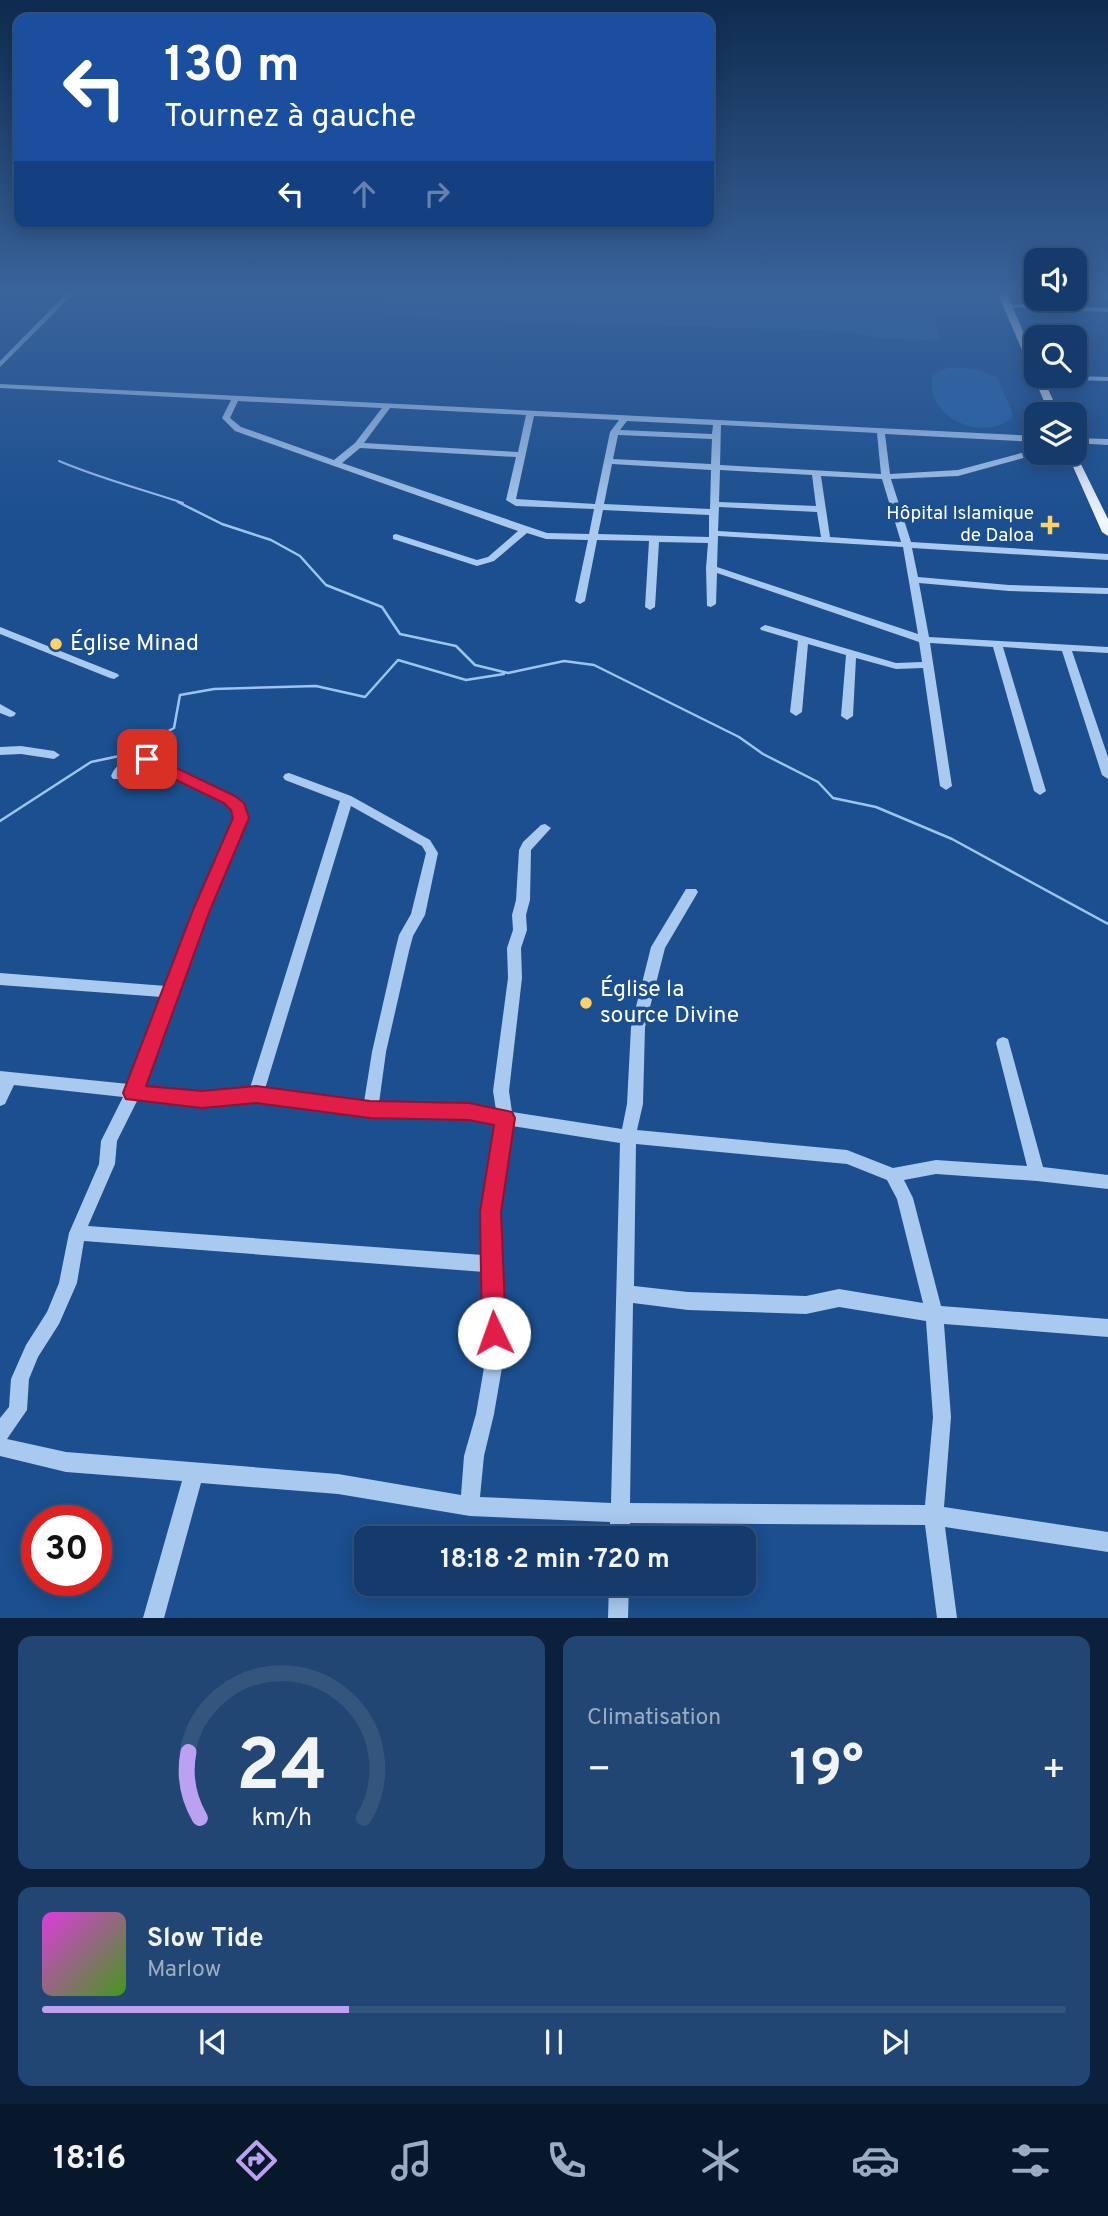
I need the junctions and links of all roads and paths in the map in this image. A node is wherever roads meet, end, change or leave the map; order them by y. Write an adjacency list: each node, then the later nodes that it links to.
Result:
1 (1087, 378): 2 (street)
2 (1108, 379)
3 (0, 386): 4 (street)
4 (236, 397): 5 (street); 19 (street)
5 (388, 405): 6 (street); 15 (street)
6 (531, 412): 7 (street); 16 (street)
7 (626, 417): 8 (street); 10 (street)
8 (718, 422): 9 (street); 11 (street)
9 (881, 431): 12 (street); 23 (street)
10 (614, 432): 11 (street); 18 (street)
11 (717, 437): 21 (street)
12 (1024, 438)
13 (1087, 441): 14 (street)
14 (1108, 442)
15 (358, 444): 16 (street); 19 (street)
16 (521, 455): 24 (street)
17 (1024, 455): 23 (street)
18 (608, 461): 21 (street); 24 (street)
19 (336, 463): 27 (street)
20 (1077, 465): 28 (main road)
21 (715, 467): 22 (street); 25 (street)
22 (816, 474): 23 (street); 26 (street)
23 (886, 477): 34 (street)
24 (598, 506): 25 (street); 29 (street)
25 (714, 508): 26 (street); 30 (street)
26 (821, 509): 33 (street)
27 (525, 530): 29 (street); 31 (street)
28 (1108, 532)
29 (593, 535): 32 (street); 39 (street)
30 (713, 536): 32 (street); 33 (street); 36 (street)
31 (396, 537)
32 (654, 538): 41 (street)
33 (826, 539): 34 (street)
34 (907, 545): 35 (street); 37 (street)
35 (1108, 557)
36 (710, 568): 40 (street); 45 (street)
37 (915, 580): 38 (street); 45 (street)
38 (1108, 591)
39 (580, 601)
40 (711, 604)
41 (650, 607)
42 (765, 628): 44 (street)
43 (0, 630): 51 (street)
44 (803, 639): 49 (street); 52 (street)
45 (924, 640): 46 (street); 50 (street)
46 (997, 644): 47 (street); 60 (street)
47 (1066, 648): 48 (street); 56 (street)
48 (1108, 650)
49 (851, 653): 50 (street); 53 (street)
50 (928, 665): 59 (street)
51 (114, 676)
52 (796, 712)
53 (847, 716)
54 (0, 751): 55 (street)
55 (54, 755)
56 (1108, 775)
57 (117, 776): 65 (street)
58 (289, 777): 61 (street)
59 (946, 786)
60 (1040, 791)
61 (347, 799): 69 (street); 71 (street)
62 (545, 828): 72 (street)
63 (691, 892): 73 (street)
64 (0, 979): 65 (street)
65 (170, 992): 68 (street)
66 (1003, 1043): 74 (street)
67 (5, 1077): 68 (street); 70 (street)
68 (133, 1093): 69 (street); 77 (street)
69 (256, 1094): 71 (street)
70 (0, 1099)
71 (370, 1110): 72 (street)
72 (505, 1118): 73 (street); 78 (street)
73 (628, 1137): 75 (street); 79 (street)
74 (1037, 1174): 75 (street); 76 (street)
75 (893, 1175): 80 (street)
76 (1108, 1182)
77 (77, 1233): 78 (street); 82 (street)
78 (491, 1264): 85 (street)
79 (625, 1294): 80 (street); 86 (street)
80 (934, 1314): 81 (street); 87 (street)
81 (1108, 1328)
82 (0, 1433)
83 (0, 1447): 84 (street)
84 (194, 1474): 85 (street); 91 (street)
85 (470, 1506): 86 (street)
86 (621, 1513): 87 (street); 88 (street)
87 (934, 1515): 89 (street); 93 (street)
88 (620, 1526)
89 (1108, 1542)
90 (619, 1596): 92 (street)
91 (153, 1618)
92 (618, 1618)
93 (947, 1618)

